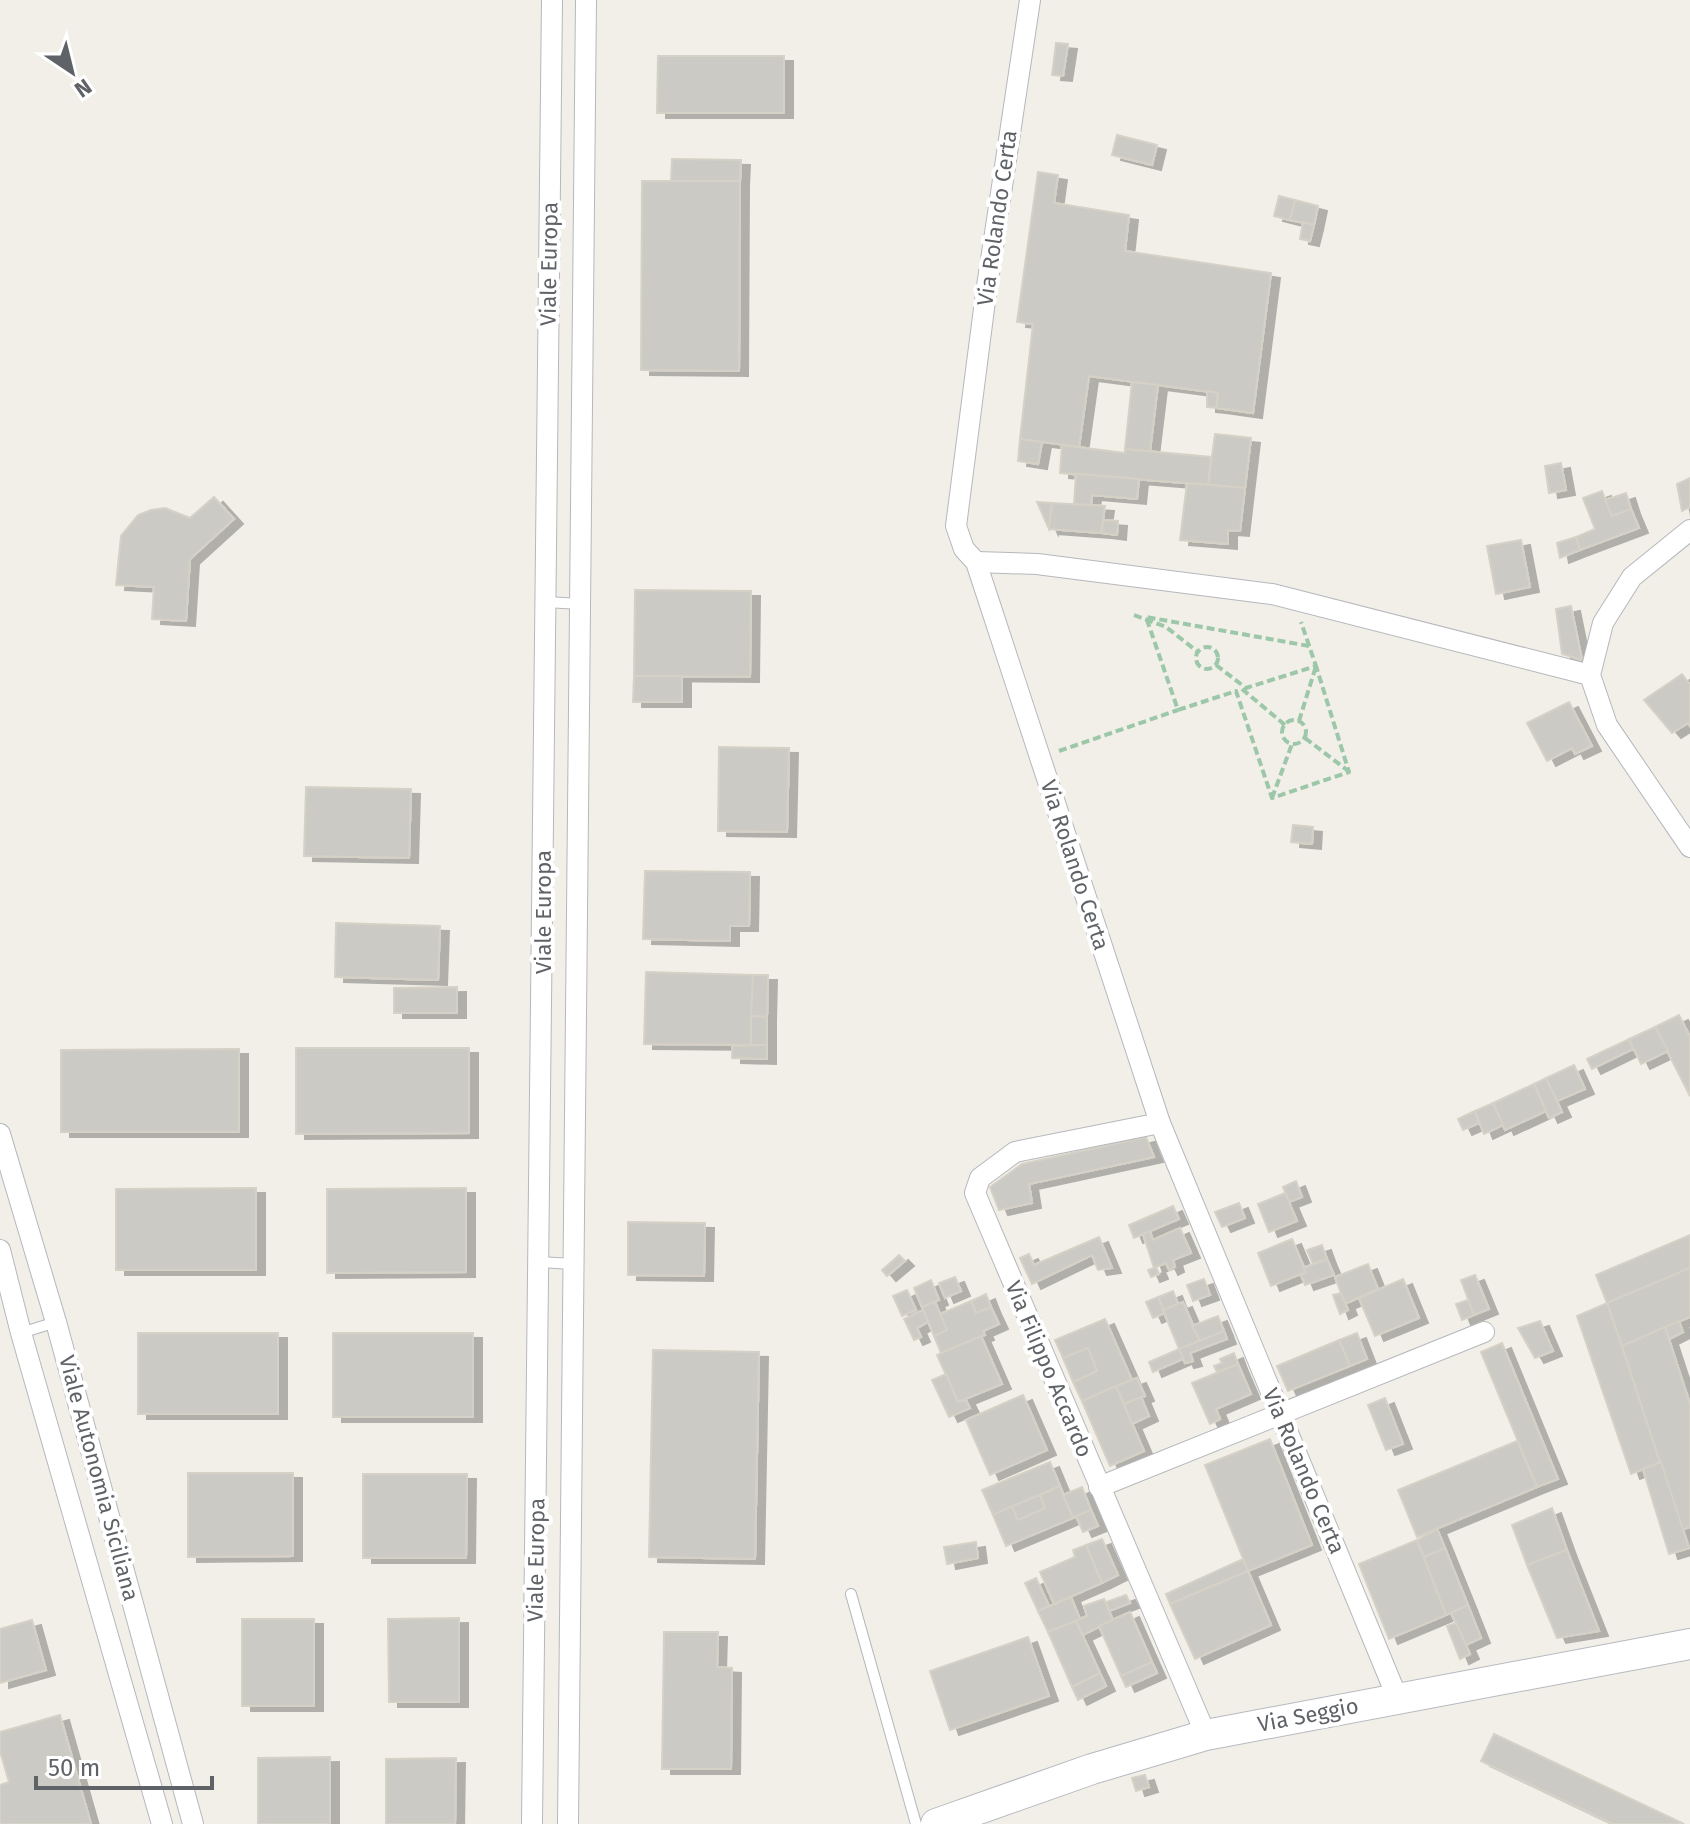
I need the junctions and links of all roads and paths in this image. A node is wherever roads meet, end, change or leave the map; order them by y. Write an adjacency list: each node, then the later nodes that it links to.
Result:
1 (552, 0): 7 (street, Viale Europa)
2 (586, 0): 8 (street, Viale Europa)
3 (1030, 0): 5 (street, Via Rolando Certa)
4 (1690, 530): 15 (street)
5 (976, 562): 6 (street); 22 (street, Via Rolando Certa)
6 (1300, 601): 11 (path); 15 (street)
7 (546, 602): 8 (lane); 29 (street, Viale Europa)
8 (580, 604): 30 (street, Viale Europa)
9 (1134, 615): 10 (path)
10 (1146, 617): 11 (path); 12 (path); 17 (path)
11 (1309, 646): 14 (path)
12 (1198, 652): 13 (path); 13 (path)
13 (1216, 665): 16 (path)
14 (1316, 666): 16 (path); 18 (path); 23 (path)
15 (1590, 675): 25 (street)
16 (1241, 689): 17 (path); 19 (path); 24 (path)
17 (1178, 710): 22 (path)
18 (1299, 721): 19 (path); 20 (path)
19 (1285, 725): 21 (path)
20 (1305, 738): 21 (path); 23 (path)
21 (1292, 744): 24 (path)
22 (1040, 758): 26 (street, Via Rolando Certa)
23 (1349, 772): 24 (path)
24 (1272, 798)
25 (1690, 847)
26 (1160, 1123): 34 (street, Via Rolando Certa); 35 (street, Via Filippo Accardo)
27 (0, 1134): 31 (street, Viale Autonomia Siciliana)
28 (0, 1250): 33 (street, Viale Autonomia Siciliana)
29 (539, 1262): 30 (lane); 42 (street, Viale Europa)
30 (573, 1264): 43 (street, Viale Europa)
31 (56, 1322): 33 (lane); 41 (street, Viale Autonomia Siciliana)
32 (1484, 1332): 34 (street)
33 (21, 1333): 40 (street, Viale Autonomia Siciliana)
34 (1280, 1414): 35 (street); 38 (street, Via Rolando Certa)
35 (1099, 1487): 39 (street, Via Filippo Accardo)
36 (851, 1594): 44 (lane)
37 (1690, 1644): 38 (street, Via Seggio)
38 (1397, 1697): 39 (street, Via Seggio)
39 (1206, 1735): 45 (street, Via Seggio)
40 (162, 1824)
41 (193, 1824)
42 (532, 1824)
43 (568, 1824)
44 (916, 1824)
45 (936, 1824)

